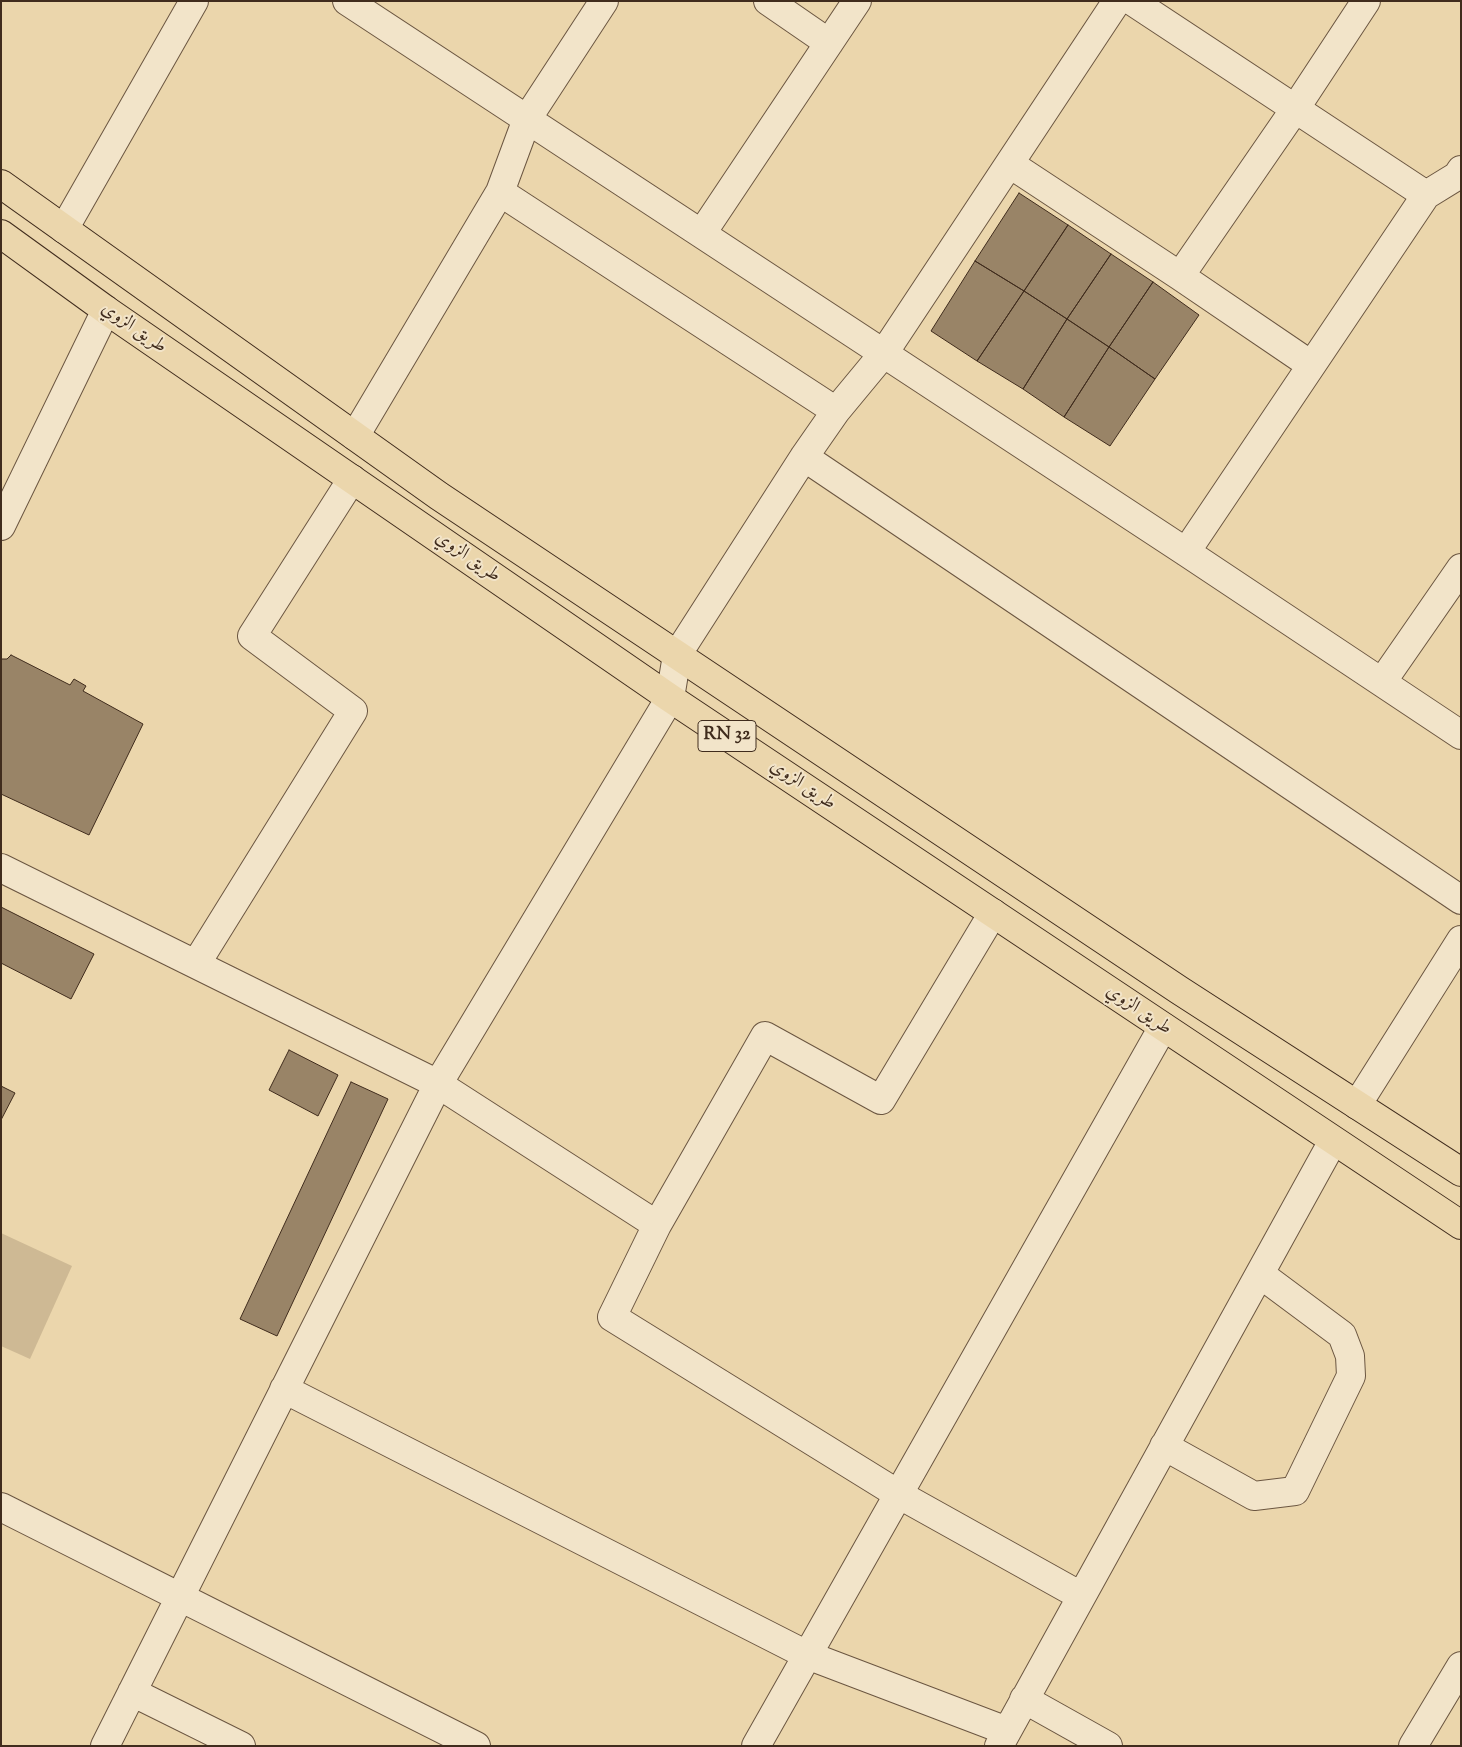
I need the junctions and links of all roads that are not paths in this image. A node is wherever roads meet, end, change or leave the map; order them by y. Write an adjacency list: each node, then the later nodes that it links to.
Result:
1 (194, 1): 17 (street)
2 (347, 1): 11 (street)
3 (604, 1): 11 (street)
4 (768, 1): 9 (street)
5 (857, 1): 9 (street)
6 (1117, 1): 12 (street)
7 (1132, 1): 10 (street)
8 (1366, 1): 10 (street)
9 (829, 43): 18 (street)
10 (1295, 109): 16 (street); 20 (street)
11 (527, 118): 15 (street); 18 (street)
12 (1010, 164): 20 (street); 22 (street)
13 (1461, 170): 16 (street)
14 (1, 184): 17 (main road, طريق الزوي / RN 32)
15 (500, 192): 24 (street); 25 (street)
16 (1426, 195): 23 (street)
17 (64, 229): 25 (main road, طريق الزوي / RN 32)
18 (702, 233): 22 (street)
19 (1, 234): 21 (main road, طريق الزوي / RN 32)
20 (1180, 276): 23 (street)
21 (106, 310): 27 (main road, طريق الزوي / RN 32); 28 (street)
22 (884, 354): 24 (street); 29 (street)
23 (1312, 365): 29 (street)
24 (836, 411): 26 (street)
25 (354, 436): 31 (main road, طريق الزوي / RN 32)
26 (804, 457): 31 (street); 36 (street)
27 (352, 479): 33 (main road, طريق الزوي / RN 32); 39 (street)
28 (1, 526)
29 (1186, 552): 32 (street)
30 (1461, 568): 32 (street)
31 (676, 655): 33 (street); 42 (main road, طريق الزوي / RN 32)
32 (1382, 682): 34 (street)
33 (670, 698): 37 (main road, طريق الزوي / RN 32); 41 (street)
34 (1461, 734)
35 (1, 868): 39 (street)
36 (1461, 900)
37 (993, 913): 40 (main road, طريق الزوي / RN 32); 45 (street)
38 (1461, 940): 42 (street)
39 (196, 964): 41 (street)
40 (1163, 1028): 43 (main road, طريق الزوي / RN 32); 50 (street)
41 (438, 1084): 45 (street); 48 (street)
42 (1357, 1105): 44 (main road, طريق الزوي / RN 32)
43 (1332, 1141): 46 (main road, طريق الزوي / RN 32); 47 (street)
44 (1461, 1172)
45 (657, 1225): 50 (street)
46 (1461, 1225)
47 (1260, 1274): 49 (street); 49 (street)
48 (284, 1389): 52 (street); 54 (street)
49 (1164, 1446): 53 (street)
50 (898, 1494): 53 (street); 54 (street)
51 (1, 1507): 52 (street)
52 (180, 1596): 56 (street); 61 (street)
53 (1081, 1596): 57 (street)
54 (807, 1656): 58 (street); 62 (street)
55 (1461, 1666): 64 (street)
56 (132, 1692): 59 (street); 60 (street)
57 (1024, 1700): 58 (street); 63 (street)
58 (1003, 1738)
59 (105, 1746)
60 (241, 1746)
61 (476, 1746)
62 (756, 1746)
63 (1108, 1746)
64 (1413, 1746)

